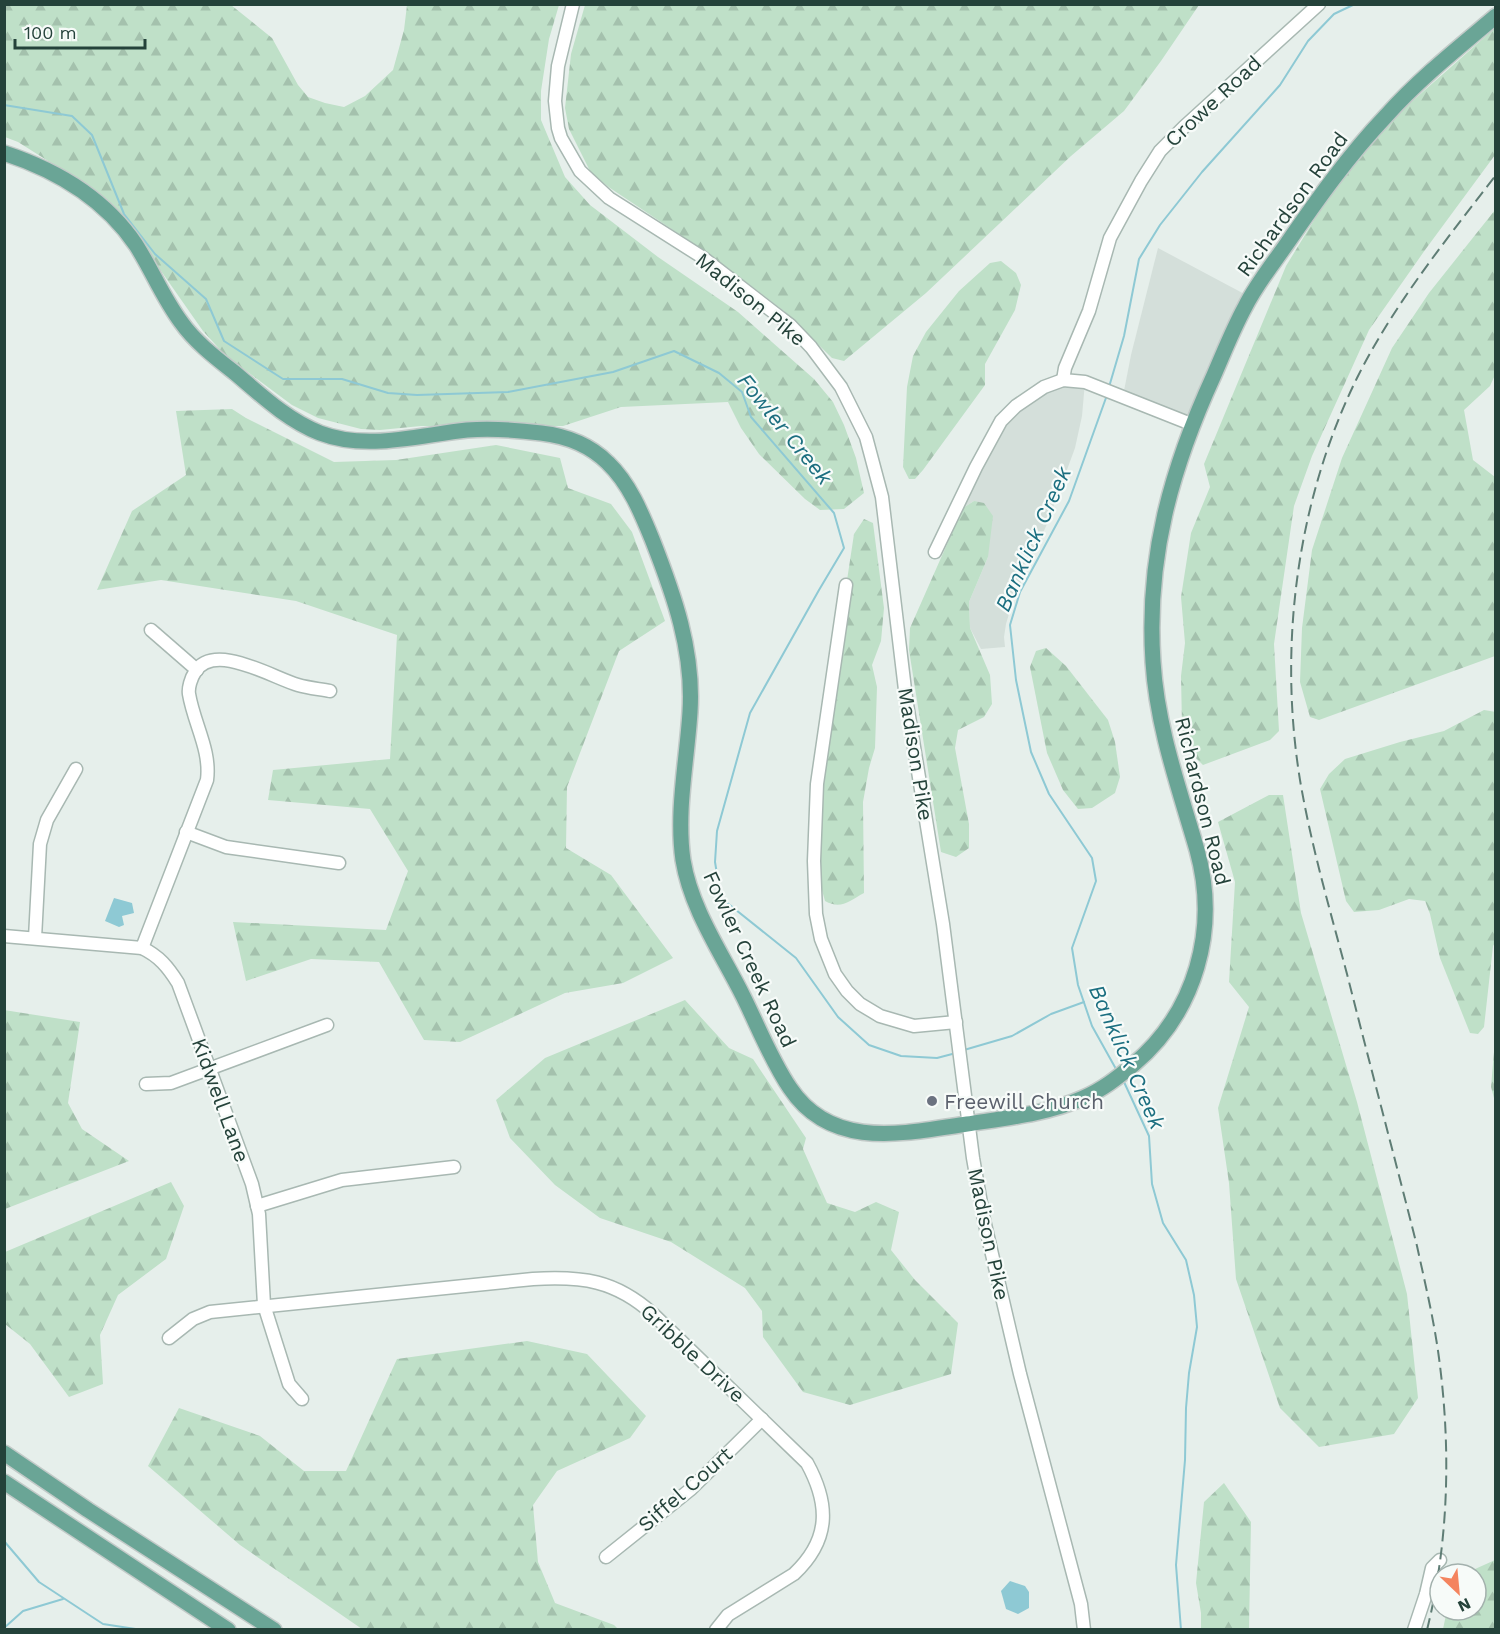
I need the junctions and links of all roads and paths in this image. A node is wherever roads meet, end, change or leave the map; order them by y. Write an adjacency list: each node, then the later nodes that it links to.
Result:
1 (573, 4): 18 (street, Madison Pike)
2 (1319, 4): 5 (street, Crowe Road)
3 (1496, 16): 6 (main road, Richardson Road)
4 (4, 153): 22 (main road, Fowler Creek Road)
5 (1063, 380): 6 (street); 7 (street)
6 (1191, 424): 22 (main road, Richardson Road)
7 (935, 552)
8 (846, 585): 18 (street)
9 (151, 630): 10 (street)
10 (197, 669): 11 (street); 13 (street)
11 (330, 691)
12 (76, 769): 16 (street)
13 (186, 832): 14 (street); 17 (street)
14 (339, 862)
15 (4, 936): 16 (street, Kidwell Lane)
16 (35, 938): 17 (street, Kidwell Lane)
17 (142, 948): 20 (street, Kidwell Lane)
18 (956, 1022): 22 (street, Madison Pike)
19 (327, 1025): 20 (street)
20 (210, 1068): 21 (street); 24 (street, Kidwell Lane)
21 (146, 1084)
22 (968, 1123): 36 (street, Madison Pike)
23 (454, 1167): 24 (street)
24 (257, 1206): 25 (street, Kidwell Lane)
25 (264, 1305): 26 (street, Gribble Drive); 27 (street, Kidwell Lane); 28 (street, Gribble Drive)
26 (169, 1338)
27 (302, 1399)
28 (762, 1419): 31 (street, Siffel Court); 35 (street, Gribble Drive)
29 (4, 1454): 34 (main road)
30 (4, 1482): 33 (main road)
31 (606, 1557)
32 (1440, 1560): 37 (street)
33 (228, 1629)
34 (274, 1629)
35 (716, 1629)
36 (1084, 1629)
37 (1414, 1629)

